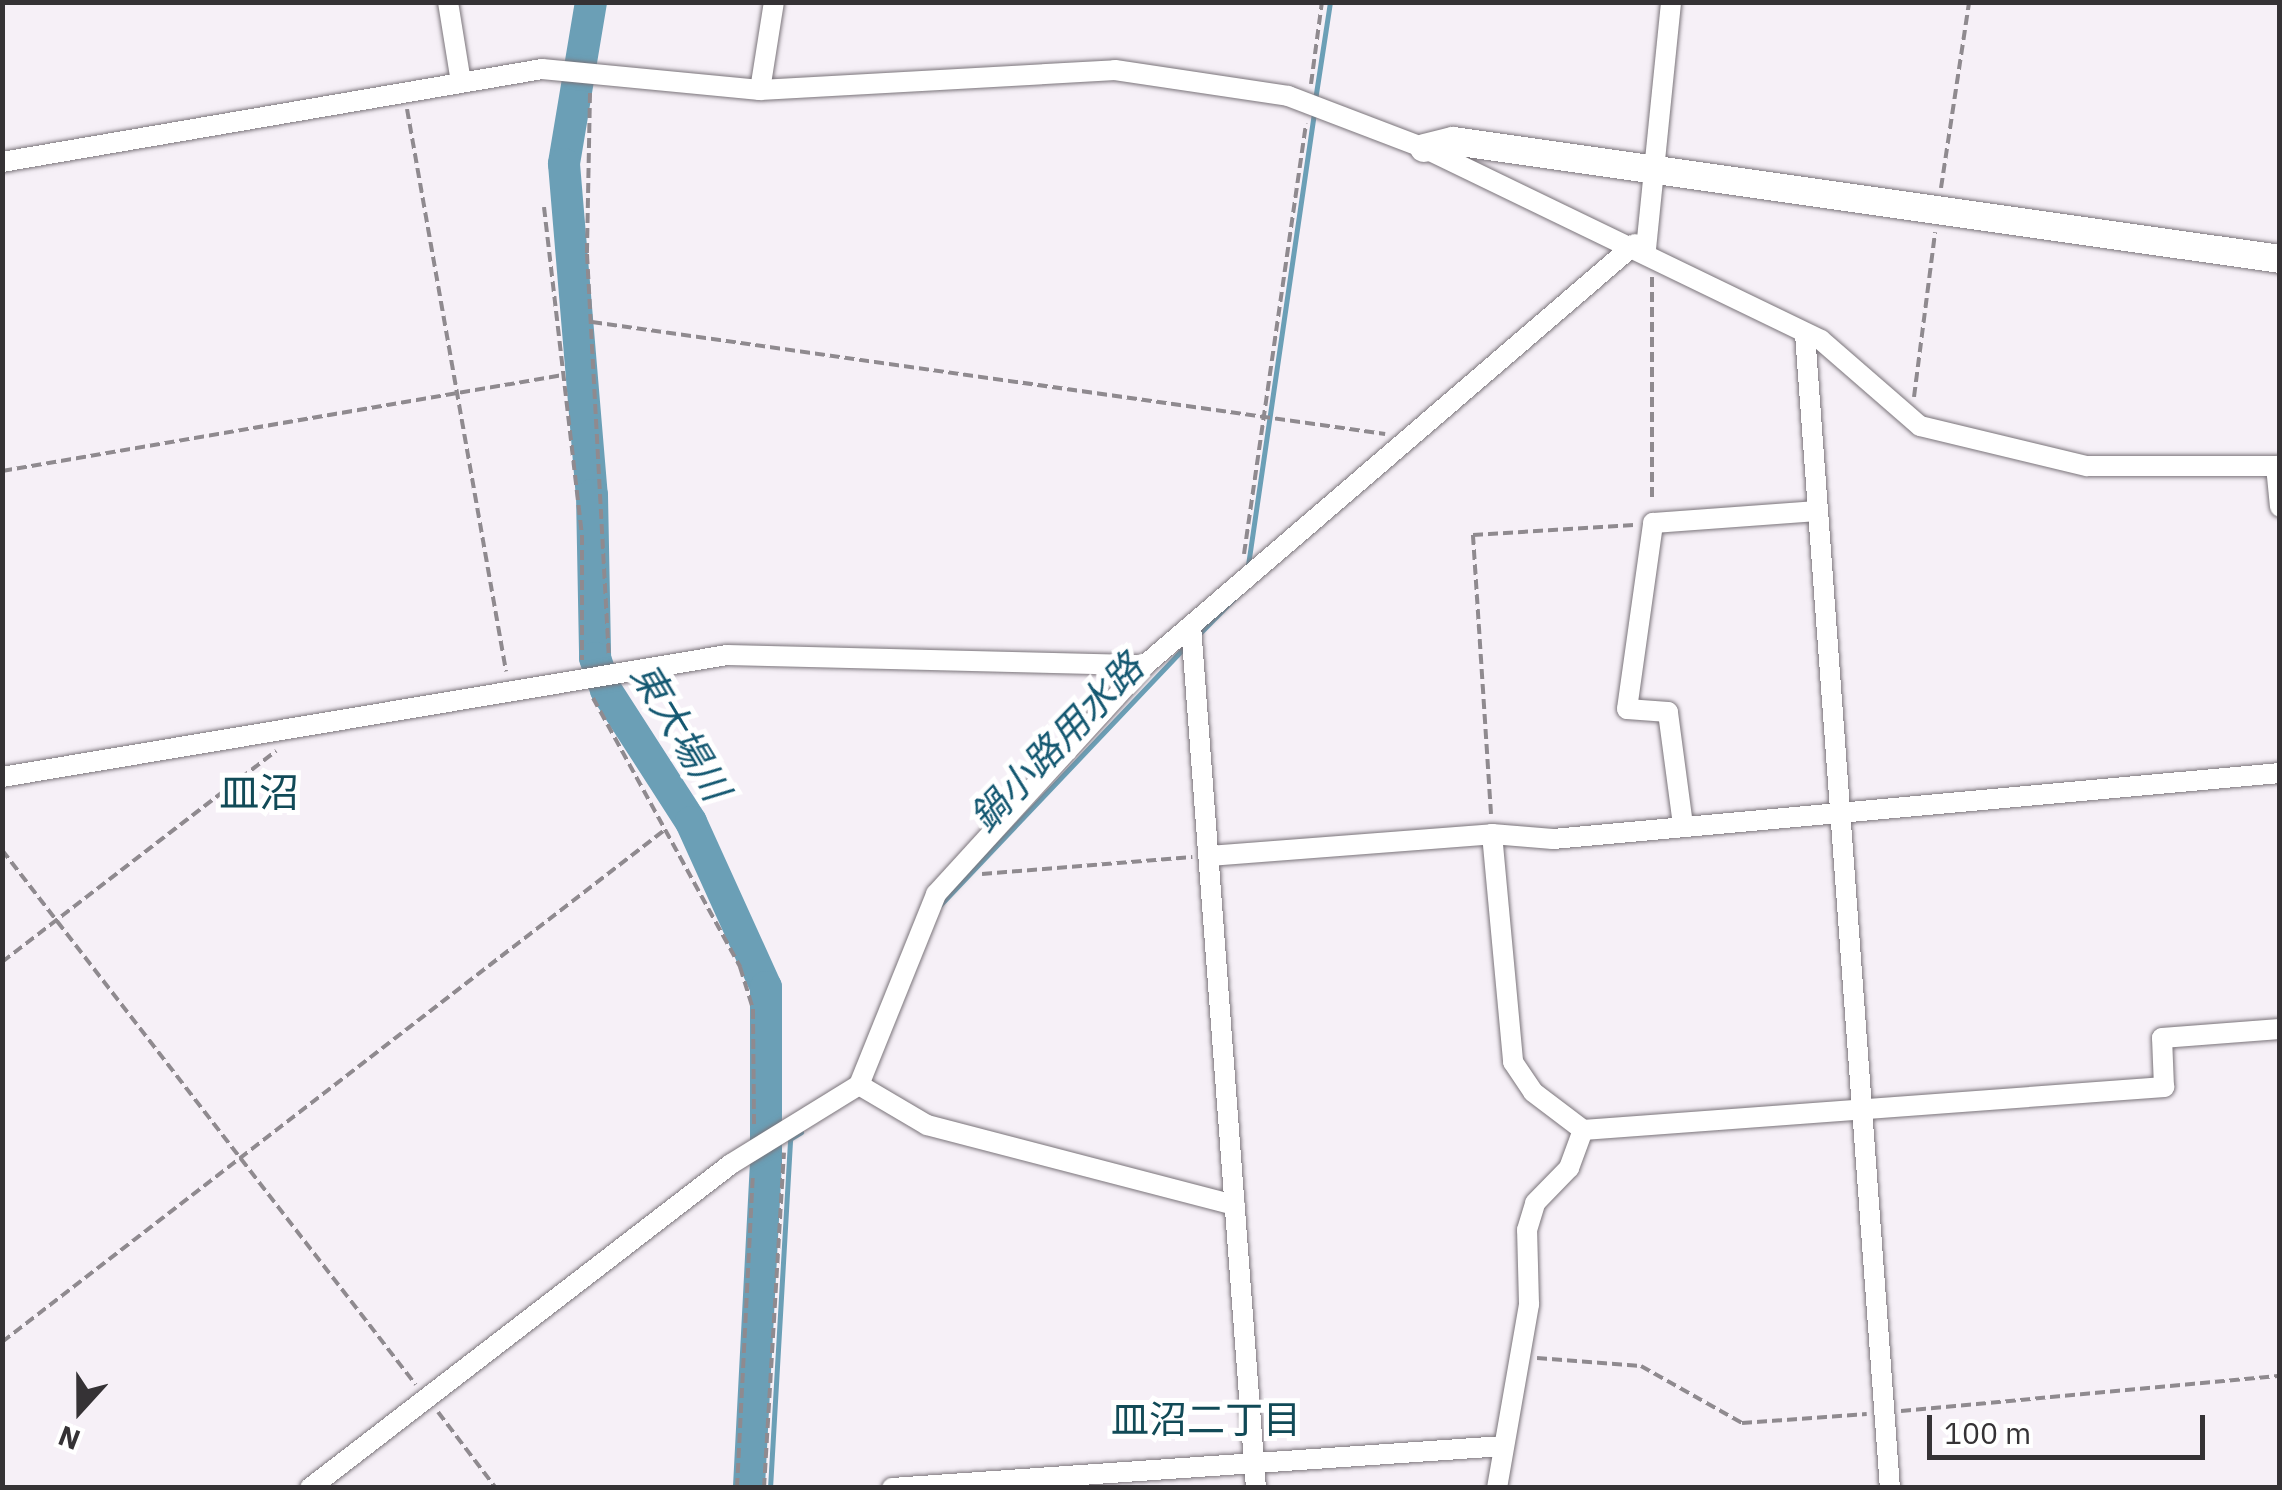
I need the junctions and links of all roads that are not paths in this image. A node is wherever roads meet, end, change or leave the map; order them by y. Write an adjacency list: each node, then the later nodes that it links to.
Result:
1 (448, 2): 4 (street)
2 (774, 2): 5 (street)
3 (1671, 2): 8 (street)
4 (461, 82): 5 (street); 7 (street)
5 (760, 90): 6 (street)
6 (1424, 148): 8 (street); 9 (street)
7 (2, 162)
8 (1654, 168): 9 (street); 10 (street)
9 (1644, 249): 11 (street); 15 (street)
10 (2280, 259)
11 (1805, 334): 12 (street); 14 (street)
12 (2278, 466): 13 (street)
13 (2280, 507)
14 (1818, 511): 19 (street); 20 (street)
15 (1191, 626): 16 (street); 22 (street)
16 (1145, 665): 18 (street); 24 (street)
17 (2280, 773): 19 (street)
18 (2, 777)
19 (1842, 807): 20 (street); 25 (street)
20 (1683, 824): 21 (street)
21 (1492, 834): 22 (street); 26 (street)
22 (1209, 856): 27 (street)
23 (2280, 1029): 25 (street)
24 (859, 1085): 27 (street); 30 (street)
25 (1863, 1112): 26 (street); 34 (street)
26 (1583, 1130): 28 (street)
27 (1236, 1205): 29 (street)
28 (1504, 1446): 29 (street); 33 (street)
29 (1254, 1462): 31 (street); 32 (street)
30 (310, 1488)
31 (892, 1488)
32 (1256, 1488)
33 (1498, 1488)
34 (1890, 1488)

